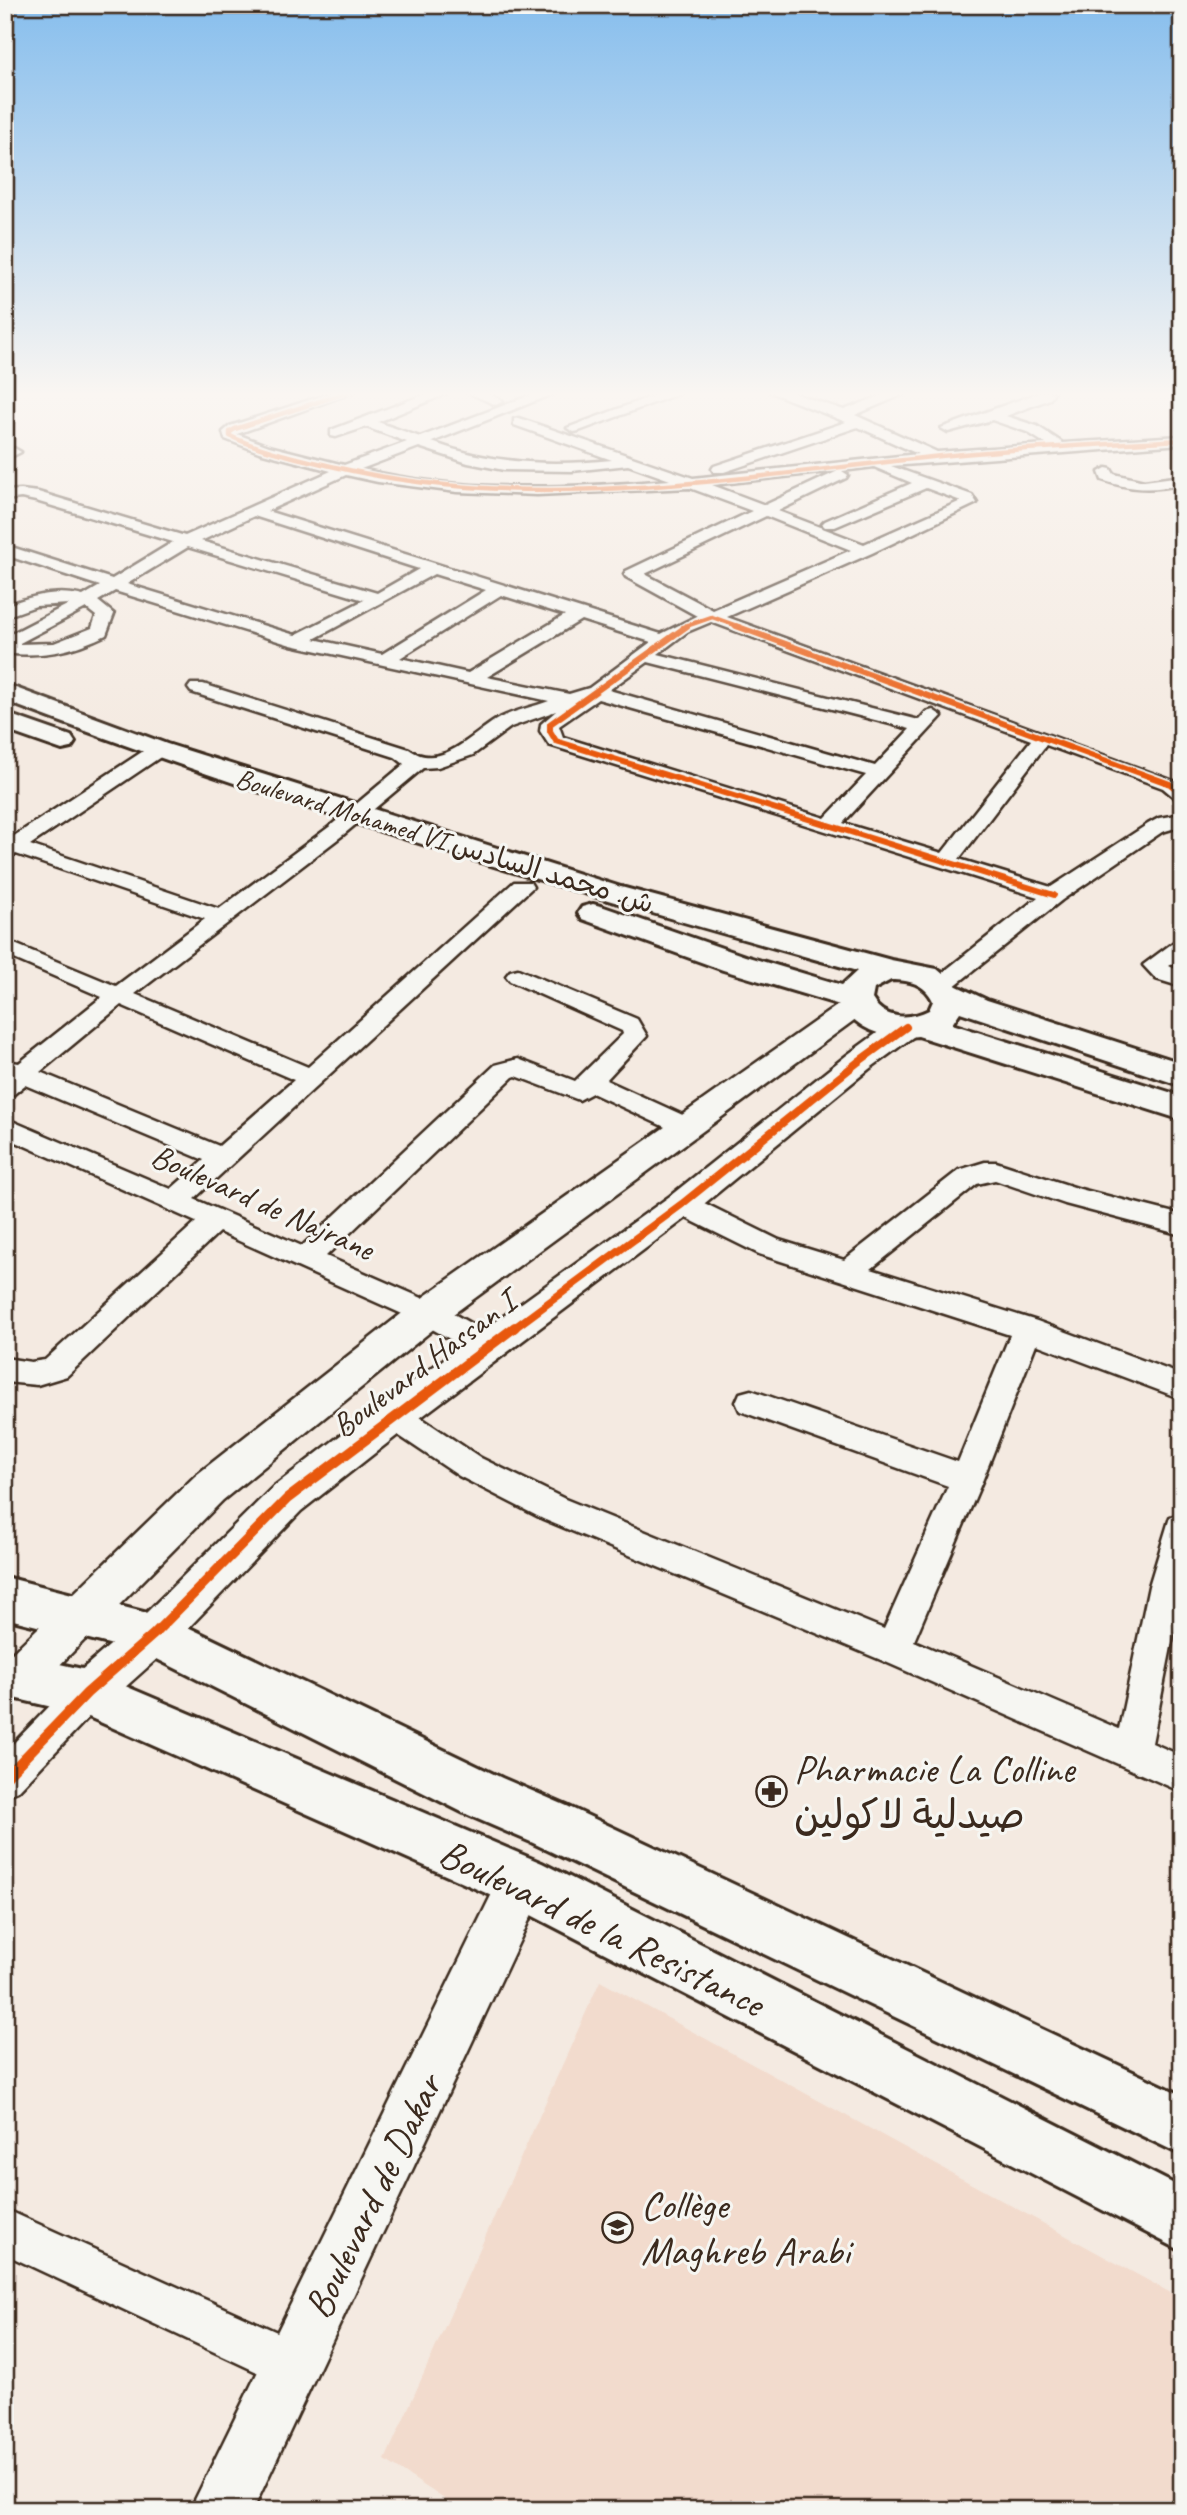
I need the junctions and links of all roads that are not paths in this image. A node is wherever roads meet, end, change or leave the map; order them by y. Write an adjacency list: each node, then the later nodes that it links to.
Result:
1 (78, 509): 10 (street)
2 (262, 509): 8 (street)
3 (770, 509): 22 (street)
4 (777, 509): 11 (street)
5 (778, 509): 9 (street)
6 (864, 509): 9 (street)
7 (955, 509): 11 (street)
8 (256, 512): 10 (street); 14 (street)
9 (830, 524): 11 (street)
10 (185, 542): 16 (street); 18 (street)
11 (873, 547): 22 (street)
12 (5, 550): 13 (street)
13 (34, 560): 15 (street); 16 (street)
14 (434, 567): 17 (street); 18 (street)
15 (15, 568)
16 (111, 585): 19 (street); 23 (street)
17 (501, 588): 21 (street); 27 (street)
18 (379, 599): 23 (street)
19 (85, 602): 20 (street); 25 (street); 25 (street)
20 (5, 611)
21 (581, 613): 24 (street); 28 (street)
22 (712, 617): 24 (street); 33 (street)
23 (297, 640): 27 (street)
24 (661, 640): 26 (street)
25 (5, 646)
26 (645, 656): 31 (street); 35 (street)
27 (386, 659): 28 (street)
28 (472, 678): 32 (street)
29 (197, 688): 40 (street)
30 (5, 692): 39 (main road, Boulevard Mohamed VI ش. محمد السادس)
31 (594, 692): 32 (street); 36 (street); 42 (street)
32 (569, 700): 38 (street)
33 (946, 703): 35 (street); 37 (street)
34 (5, 721): 41 (main road, Boulevard Mohamed VI ش. محمد السادس)
35 (923, 726): 42 (street)
36 (550, 731): 38 (street); 46 (street)
37 (1042, 738): 43 (street); 48 (street)
38 (483, 741): 40 (street)
39 (158, 750): 41 (street); 45 (main road, Boulevard Mohamed VI ش. محمد السادس)
40 (414, 762): 45 (street)
41 (135, 768): 45 (main road, Boulevard Mohamed VI ش. محمد السادس); 47 (street)
42 (880, 773): 46 (street)
43 (1182, 794)
44 (1179, 815): 50 (street)
45 (346, 821): 49 (main road, Boulevard Mohamed VI ش. محمد السادس); 51 (street); 54 (main road, Boulevard Mohamed VI ش. محمد السادس)
46 (830, 826): 48 (street)
47 (8, 847): 51 (street)
48 (946, 862): 50 (street)
49 (522, 887): 59 (main road, Boulevard Mohamed VI ش. محمد السادس); 63 (street)
50 (1054, 895): 57 (street)
51 (223, 918): 58 (street)
52 (5, 947): 58 (street)
53 (1182, 947): 56 (street)
54 (890, 970): 57 (main road); 59 (main road)
55 (518, 976): 64 (street)
56 (1182, 980)
57 (943, 989): 60 (main road); 61 (main road)
58 (119, 995): 62 (street); 63 (street)
59 (857, 1002): 60 (main road); 66 (street, Boulevard Hassan I)
60 (914, 1027): 65 (main road); 70 (street, Boulevard Hassan I)
61 (1182, 1075)
62 (11, 1076): 68 (street)
63 (310, 1077): 68 (street)
64 (584, 1087): 66 (street); 73 (street)
65 (1182, 1108)
66 (682, 1133): 75 (street, Boulevard Hassan I)
67 (10, 1134): 69 (street, Boulevard de Najrane)
68 (222, 1157): 69 (street)
69 (176, 1200): 71 (street, Boulevard de Najrane)
70 (682, 1204): 74 (street); 77 (street, Boulevard Hassan I)
71 (217, 1218): 73 (street, Boulevard de Najrane); 78 (street)
72 (1182, 1225): 74 (street)
73 (306, 1259): 75 (street, Boulevard de Najrane)
74 (848, 1273): 76 (street)
75 (428, 1313): 77 (street, Boulevard de Najrane); 85 (street, Boulevard Hassan I)
76 (1027, 1329): 79 (street); 82 (street)
77 (488, 1347): 81 (street, Boulevard Hassan I)
78 (5, 1370)
79 (1182, 1387)
80 (751, 1402): 82 (street)
81 (394, 1416): 86 (street, Boulevard Hassan I); 87 (street)
82 (967, 1479): 87 (street)
83 (1182, 1527): 90 (street)
84 (5, 1597): 85 (main road, Boulevard de la Resistance)
85 (83, 1614): 86 (main road, Boulevard de la Resistance); 88 (street, Boulevard Hassan I)
86 (154, 1634): 89 (street, Boulevard Hassan I); 94 (main road, Boulevard de la Resistance)
87 (892, 1649): 90 (street)
88 (10, 1680): 89 (main road, Boulevard de la Resistance)
89 (86, 1693): 92 (street, Boulevard Hassan I); 93 (main road, Boulevard de la Resistance)
90 (1132, 1753): 91 (street)
91 (1182, 1774)
92 (5, 1778)
93 (523, 1882): 95 (main road, Boulevard de la Resistance); 97 (street, Boulevard de Dakar)
94 (1182, 2126)
95 (1182, 2221)
96 (5, 2231): 97 (street)
97 (291, 2363): 98 (street, Boulevard de Dakar)
98 (221, 2510)

